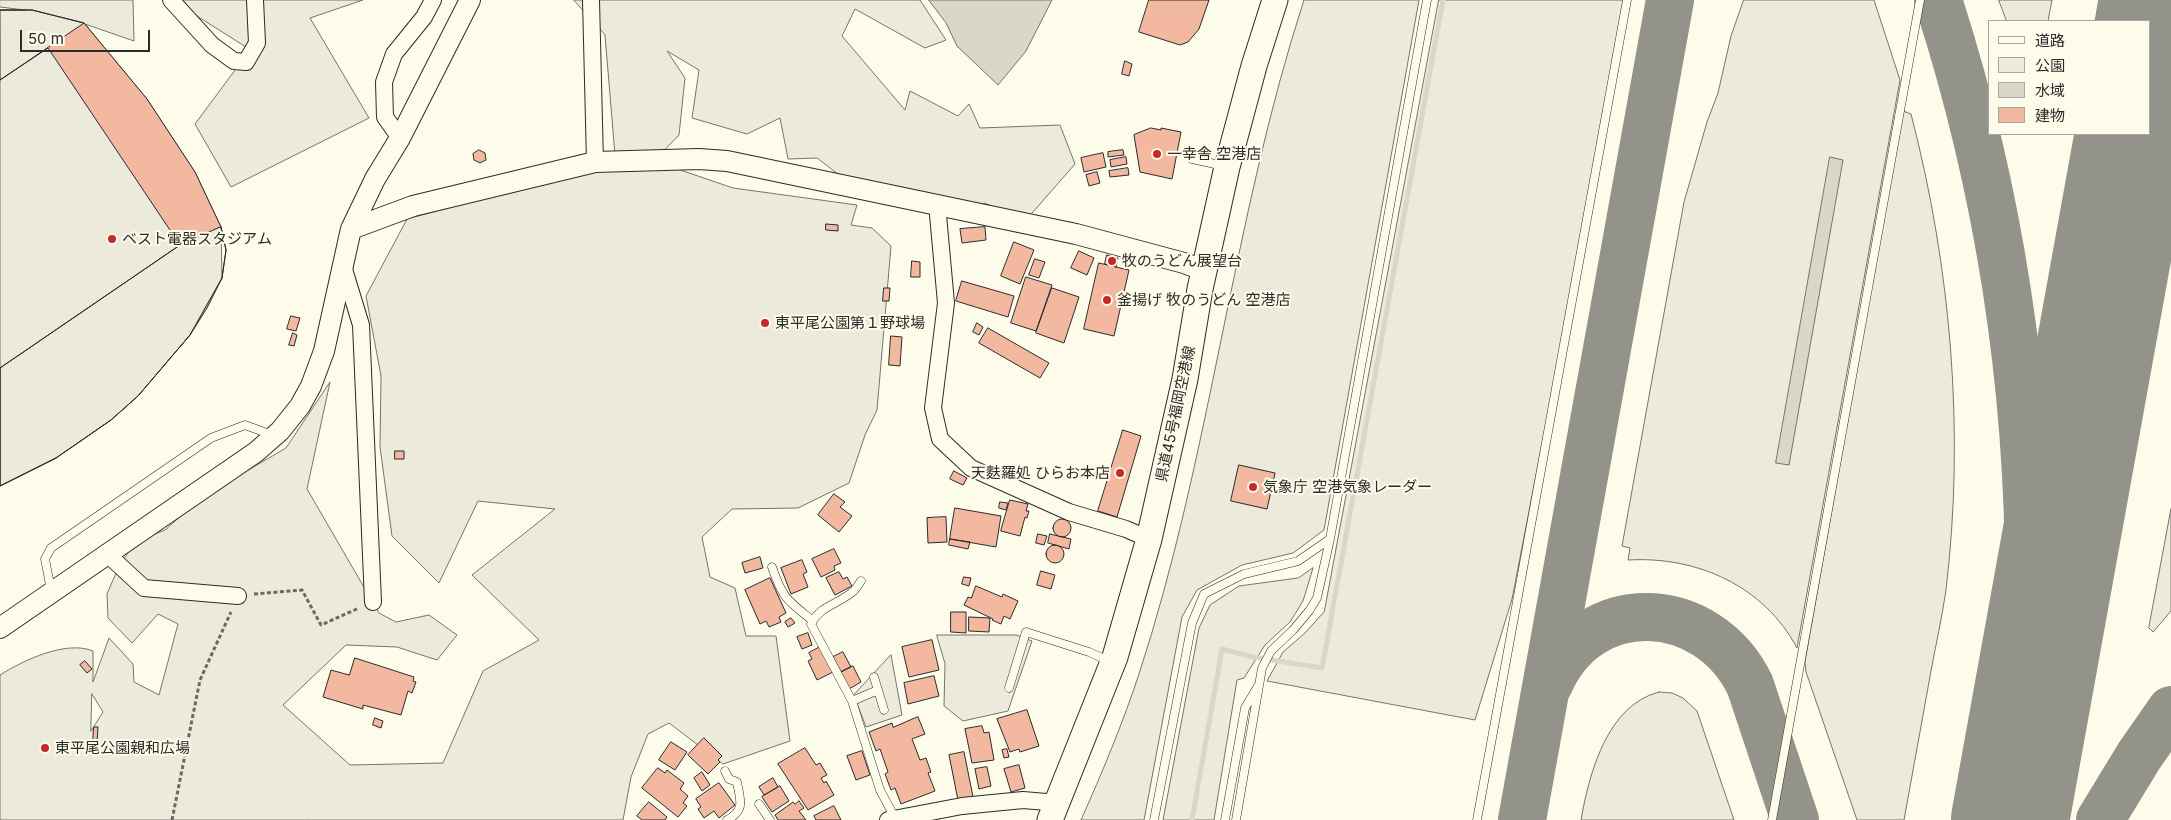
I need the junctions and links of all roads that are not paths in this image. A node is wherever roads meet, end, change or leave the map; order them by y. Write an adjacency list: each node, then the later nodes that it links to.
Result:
1 (171, 0): 2 (street)
2 (255, 0)
3 (433, 0): 10 (street)
4 (470, 0): 10 (street)
5 (591, 0): 12 (street)
6 (1275, 0): 13 (main road, 県道45号福岡空港線)
7 (1427, 0): 20 (lane)
8 (1627, 0): 45 (lane)
9 (1920, 0): 46 (lane)
10 (400, 138): 15 (street)
11 (1192, 159): 13 (lane)
12 (595, 162): 14 (street); 15 (street)
13 (1227, 167): 17 (main road, 県道45号福岡空港線)
14 (937, 204): 17 (street); 19 (street)
15 (351, 230): 16 (street)
16 (343, 266): 18 (street); 26 (street)
17 (1204, 270): 19 (main road, 県道45号福岡空港線)
18 (274, 436): 21 (street); 24 (lane)
19 (1149, 539): 29 (main road, 県道45号福岡空港線)
20 (1330, 539): 31 (lane); 42 (lane)
21 (106, 553): 24 (street); 25 (street)
22 (772, 567): 27 (lane)
23 (861, 581): 27 (lane)
24 (51, 592): 28 (street)
25 (238, 596)
26 (373, 602)
27 (812, 620): 34 (lane)
28 (0, 628)
29 (1113, 662): 32 (lane); 38 (main road, 県道45号福岡空港線)
30 (874, 677): 33 (lane)
31 (1260, 682): 43 (lane); 44 (lane)
32 (1009, 688)
33 (878, 690): 34 (lane); 35 (lane)
34 (852, 701): 39 (lane)
35 (884, 710)
36 (724, 771): 40 (lane)
37 (759, 804): 41 (lane)
38 (1054, 812): 39 (street)
39 (892, 819)
40 (727, 820)
41 (770, 820)
42 (1154, 820)
43 (1225, 820)
44 (1236, 820)
45 (1477, 820)
46 (1772, 820)

